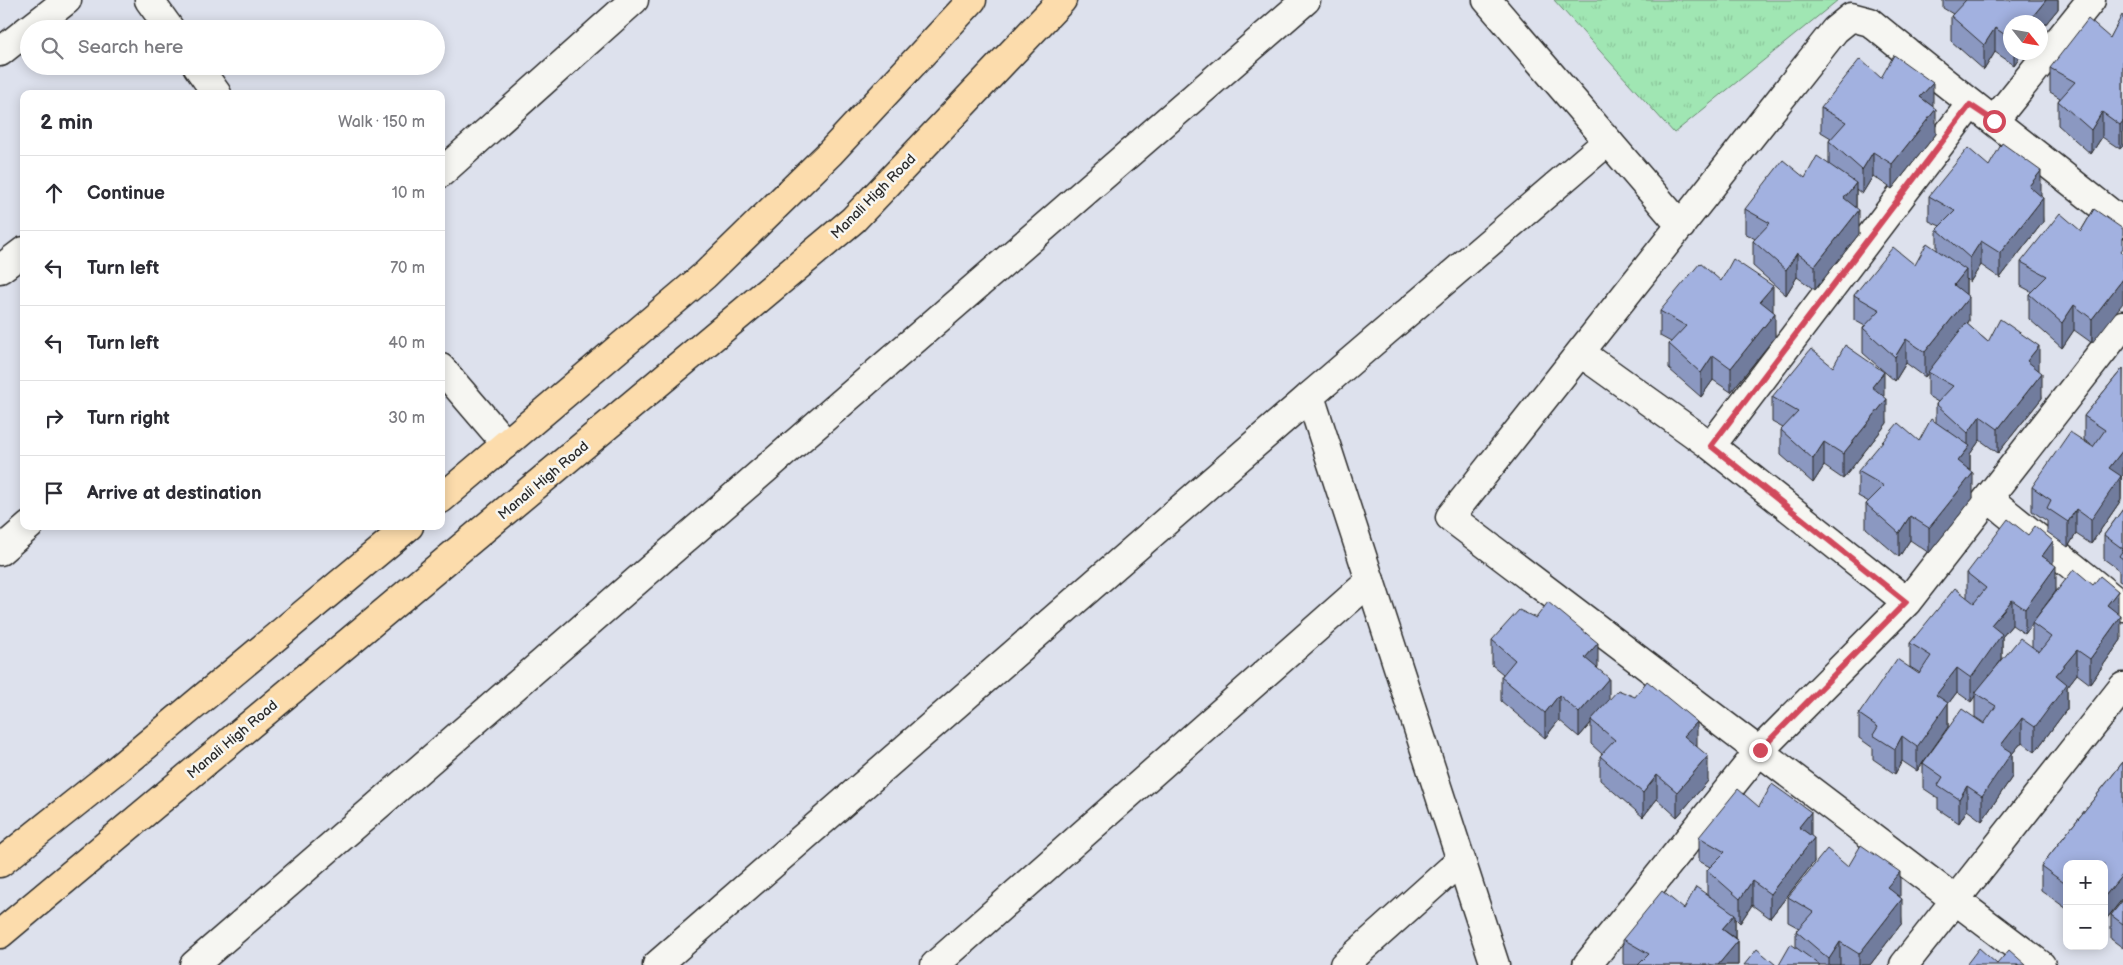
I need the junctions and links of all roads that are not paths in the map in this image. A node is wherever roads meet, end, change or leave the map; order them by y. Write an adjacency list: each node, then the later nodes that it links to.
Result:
1 (66, 0): 9 (street)
2 (149, 0): 10 (street)
3 (634, 0): 18 (street)
4 (972, 0): 27 (main road)
5 (1062, 0): 42 (main road, Manali High Road)
6 (1306, 0): 44 (street)
7 (1487, 0): 17 (street)
8 (2092, 0): 16 (street)
9 (40, 20)
10 (163, 20)
11 (20, 36): 12 (street)
12 (0, 52)
13 (204, 75): 14 (street)
14 (215, 90)
15 (1970, 105): 16 (street); 20 (street); 28 (street)
16 (1994, 121): 19 (street)
17 (1608, 141): 20 (street); 26 (street)
18 (445, 169)
19 (2123, 223)
20 (1681, 226): 24 (street)
21 (20, 254): 22 (street)
22 (0, 269)
23 (2123, 325): 30 (street)
24 (1581, 353): 28 (street); 38 (street)
25 (445, 373): 27 (street)
26 (1310, 396): 34 (street); 45 (street)
27 (506, 444): 29 (main road)
28 (1711, 446): 35 (street)
29 (445, 496)
30 (1988, 498): 35 (street); 36 (street)
31 (24, 530): 33 (street)
32 (404, 530): 40 (main road)
33 (0, 551)
34 (1370, 581): 39 (street); 43 (street)
35 (1906, 602): 38 (street)
36 (2123, 607)
37 (2123, 688): 41 (street)
38 (1760, 750): 41 (street); 48 (street)
39 (1461, 860): 46 (street); 47 (street)
40 (0, 863)
41 (1956, 899): 49 (street); 50 (street)
42 (0, 934)
43 (944, 962)
44 (194, 965)
45 (658, 965)
46 (1344, 965)
47 (1495, 965)
48 (1587, 965)
49 (1904, 965)
50 (2042, 965)

